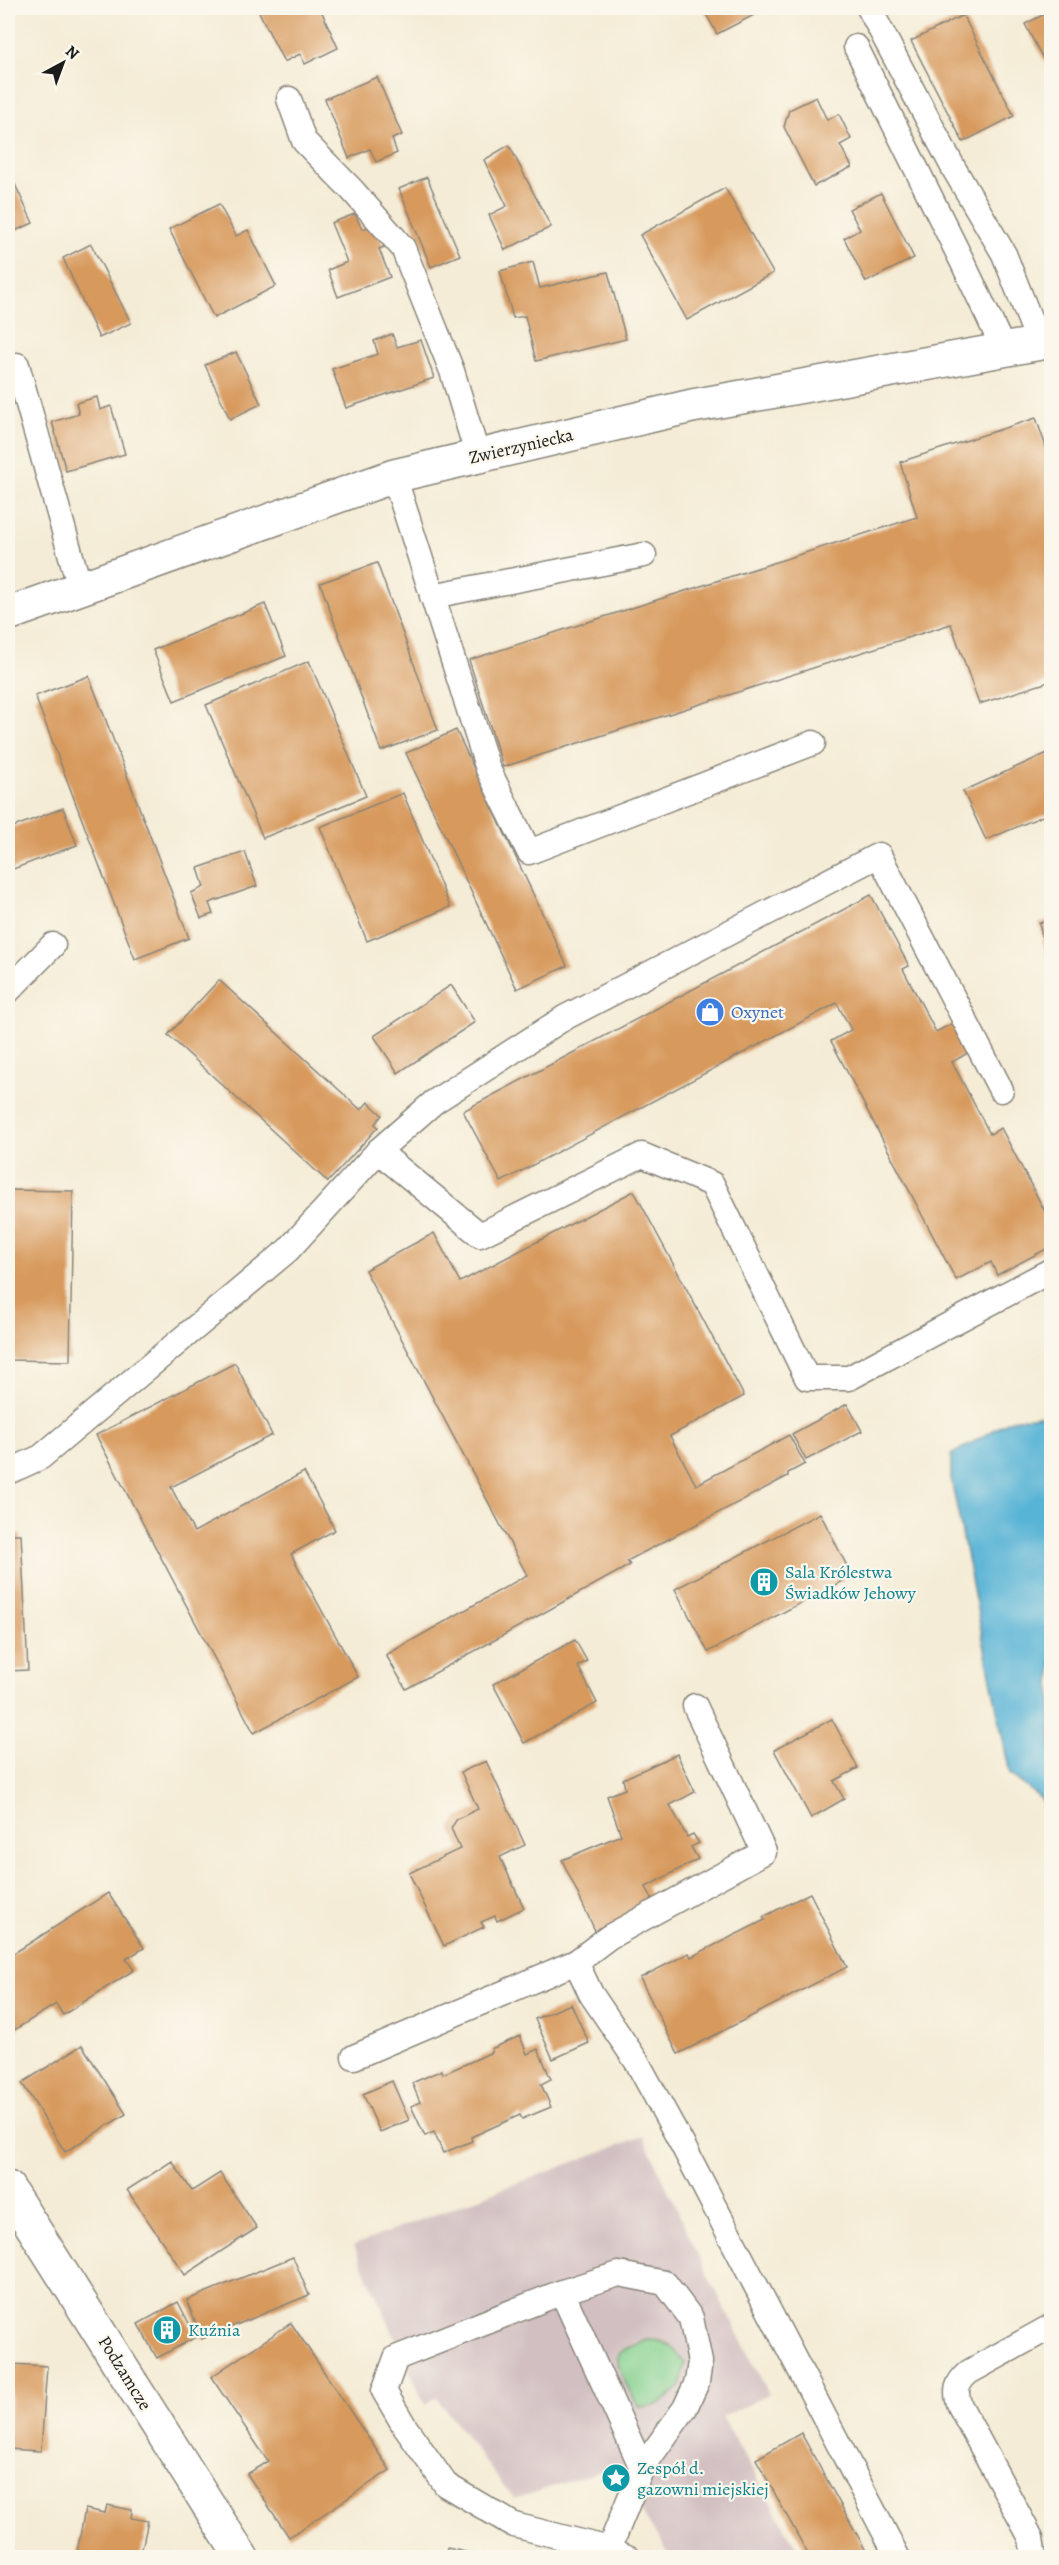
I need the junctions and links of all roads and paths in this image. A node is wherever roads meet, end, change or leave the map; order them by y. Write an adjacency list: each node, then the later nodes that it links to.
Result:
1 (869, 8): 4 (lane)
2 (856, 47): 5 (lane)
3 (289, 99): 7 (lane)
4 (1045, 342): 5 (street, Zwierzyniecka)
5 (1004, 350): 7 (street, Zwierzyniecka)
6 (17, 365): 10 (lane)
7 (478, 457): 8 (street, Zwierzyniecka)
8 (394, 476): 10 (street, Zwierzyniecka); 11 (lane)
9 (644, 555): 11 (lane)
10 (80, 588): 12 (street, Zwierzyniecka)
11 (432, 596): 13 (lane)
12 (8, 614)
13 (813, 743)
14 (53, 945): 15 (lane)
15 (8, 991)
16 (1001, 1090): 17 (lane)
17 (378, 1151): 18 (lane); 19 (lane)
18 (1052, 1270)
19 (8, 1472)
20 (695, 1706): 21 (lane)
21 (576, 1962): 22 (lane); 29 (lane)
22 (354, 2057)
23 (8, 2188): 28 (street, Podzamcze)
24 (562, 2292): 26 (lane); 26 (lane); 27 (lane)
25 (1052, 2326): 30 (lane)
26 (642, 2468): 27 (lane)
27 (615, 2555)
28 (242, 2558)
29 (898, 2558)
30 (1035, 2558)

